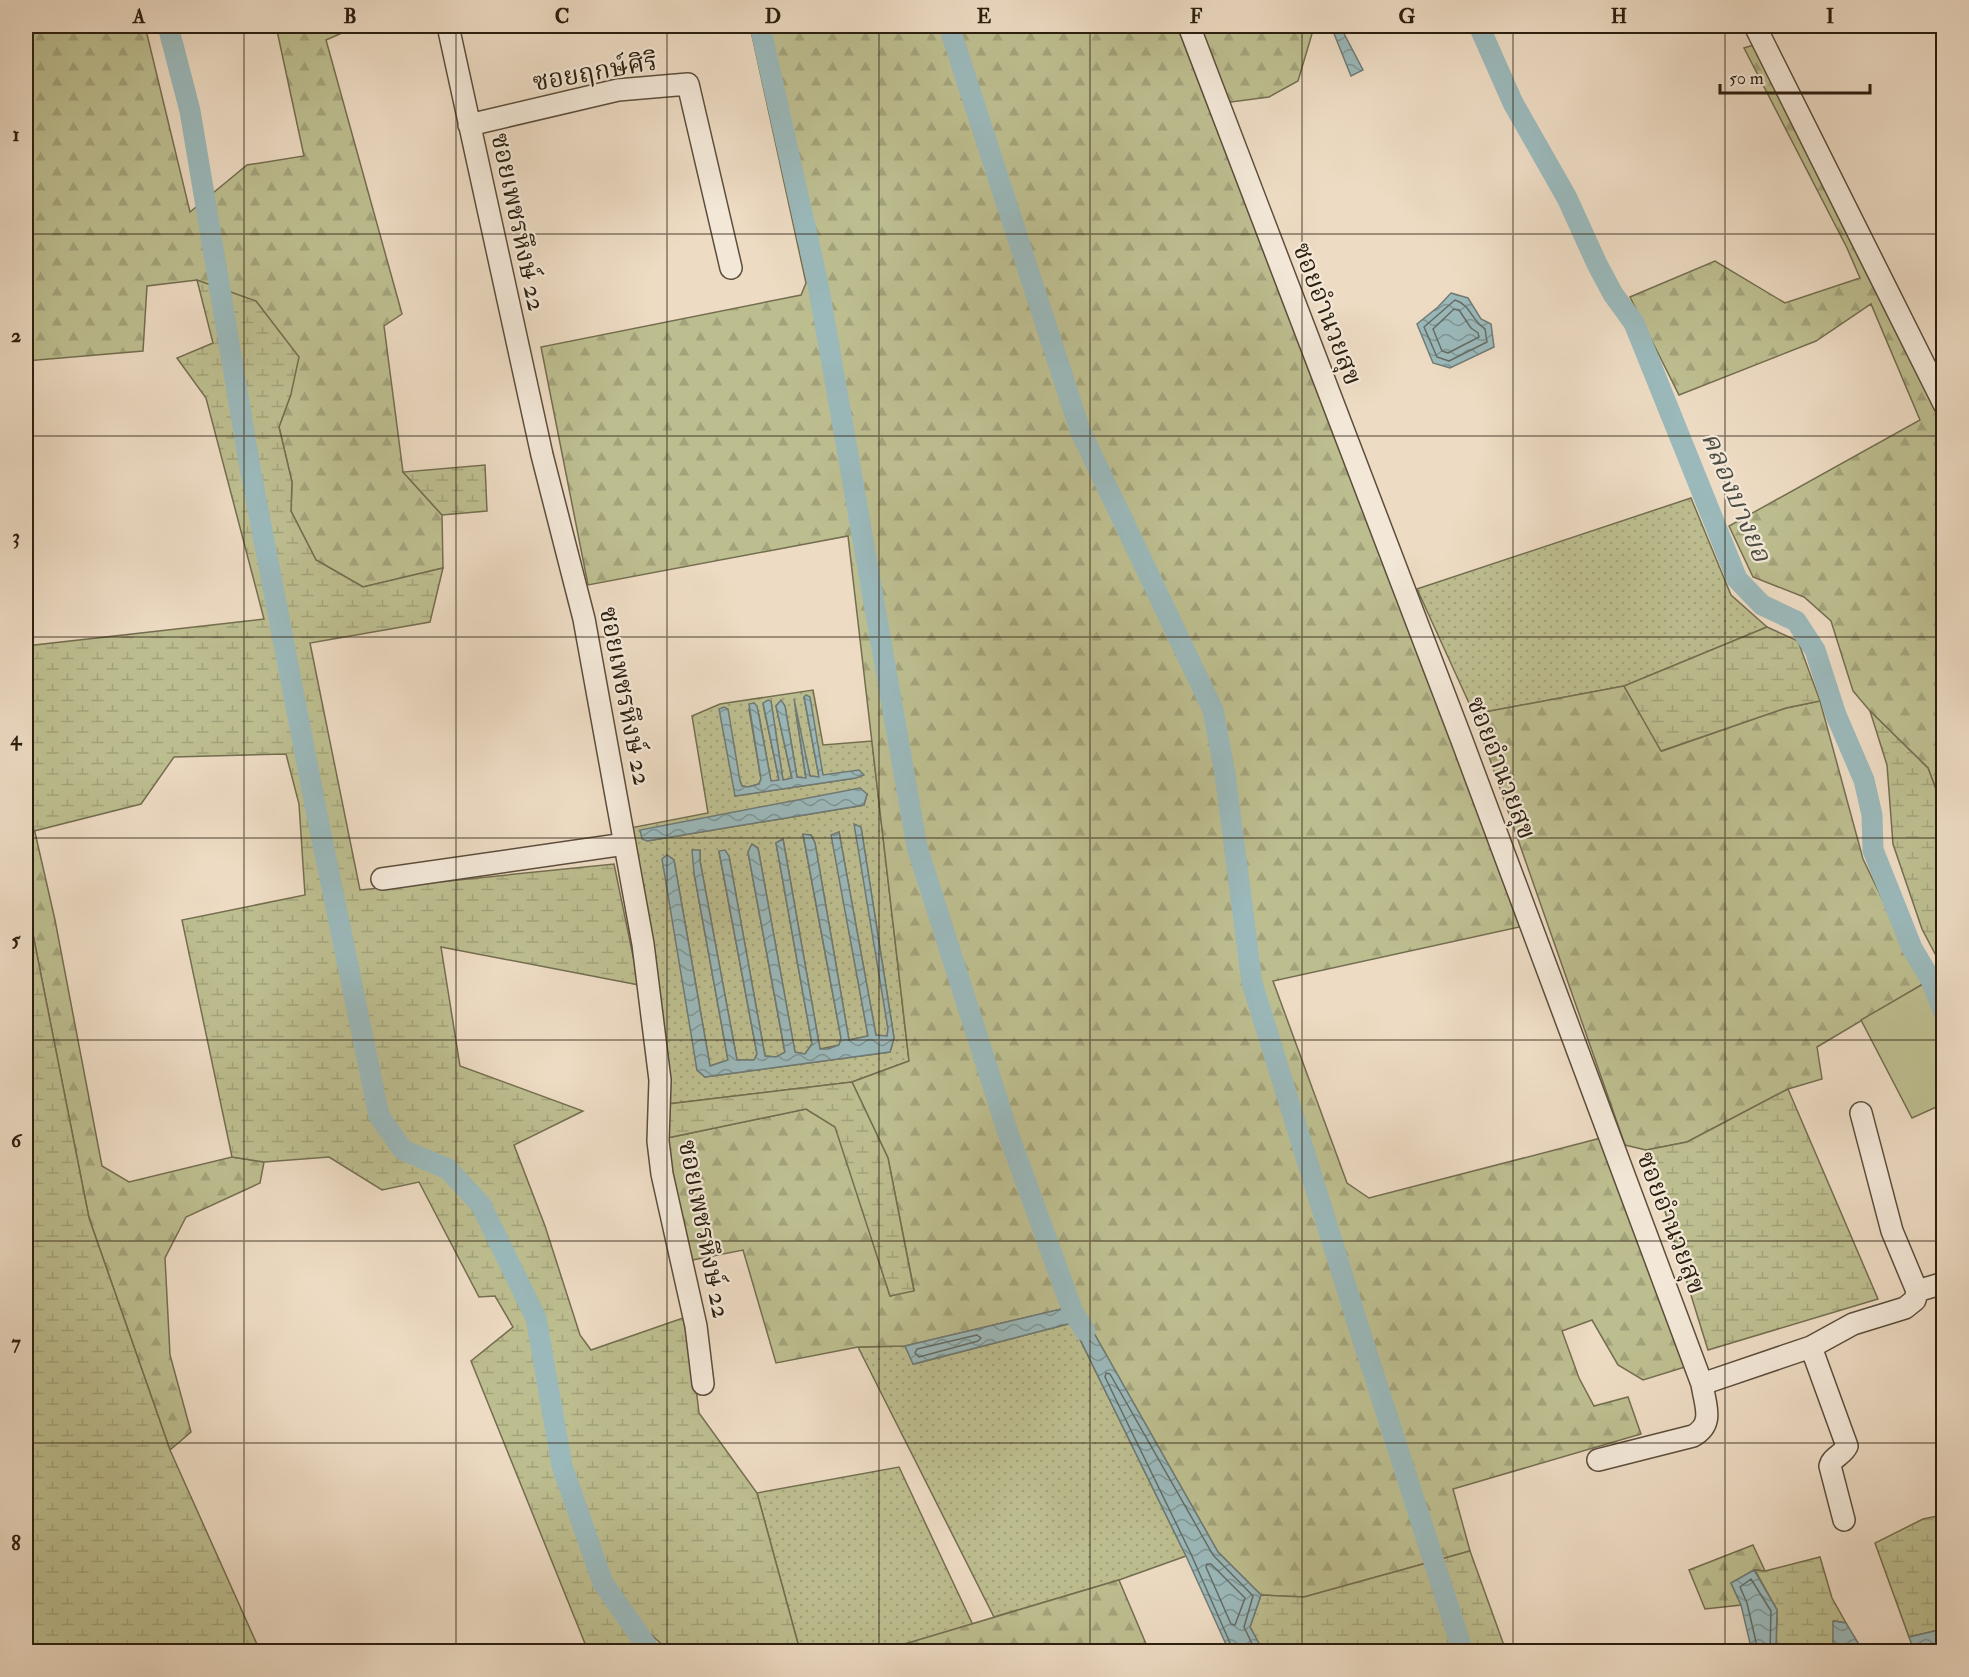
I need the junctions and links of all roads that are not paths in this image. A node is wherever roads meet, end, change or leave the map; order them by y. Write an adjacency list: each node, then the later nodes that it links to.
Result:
1 (448, 26): 4 (street, ซอยเพชรหึงษ์ 22)
2 (1189, 26): 14 (street, ซอยอำนวยสุข)
3 (1755, 26): 6 (street)
4 (469, 125): 5 (street, ซอยฤกษ์ศิริ); 7 (street, ซอยเพชรหึงษ์ 22)
5 (731, 268)
6 (1944, 404)
7 (626, 844): 8 (street); 13 (street, ซอยเพชรหึงษ์ 22)
8 (382, 879)
9 (1861, 1113): 11 (street)
10 (1944, 1283): 11 (street)
11 (1917, 1291): 12 (street)
12 (1811, 1347): 14 (street); 16 (street)
13 (703, 1384)
14 (1702, 1384): 15 (street, ซอยอำนวยสุข)
15 (1598, 1460)
16 (1844, 1520)

